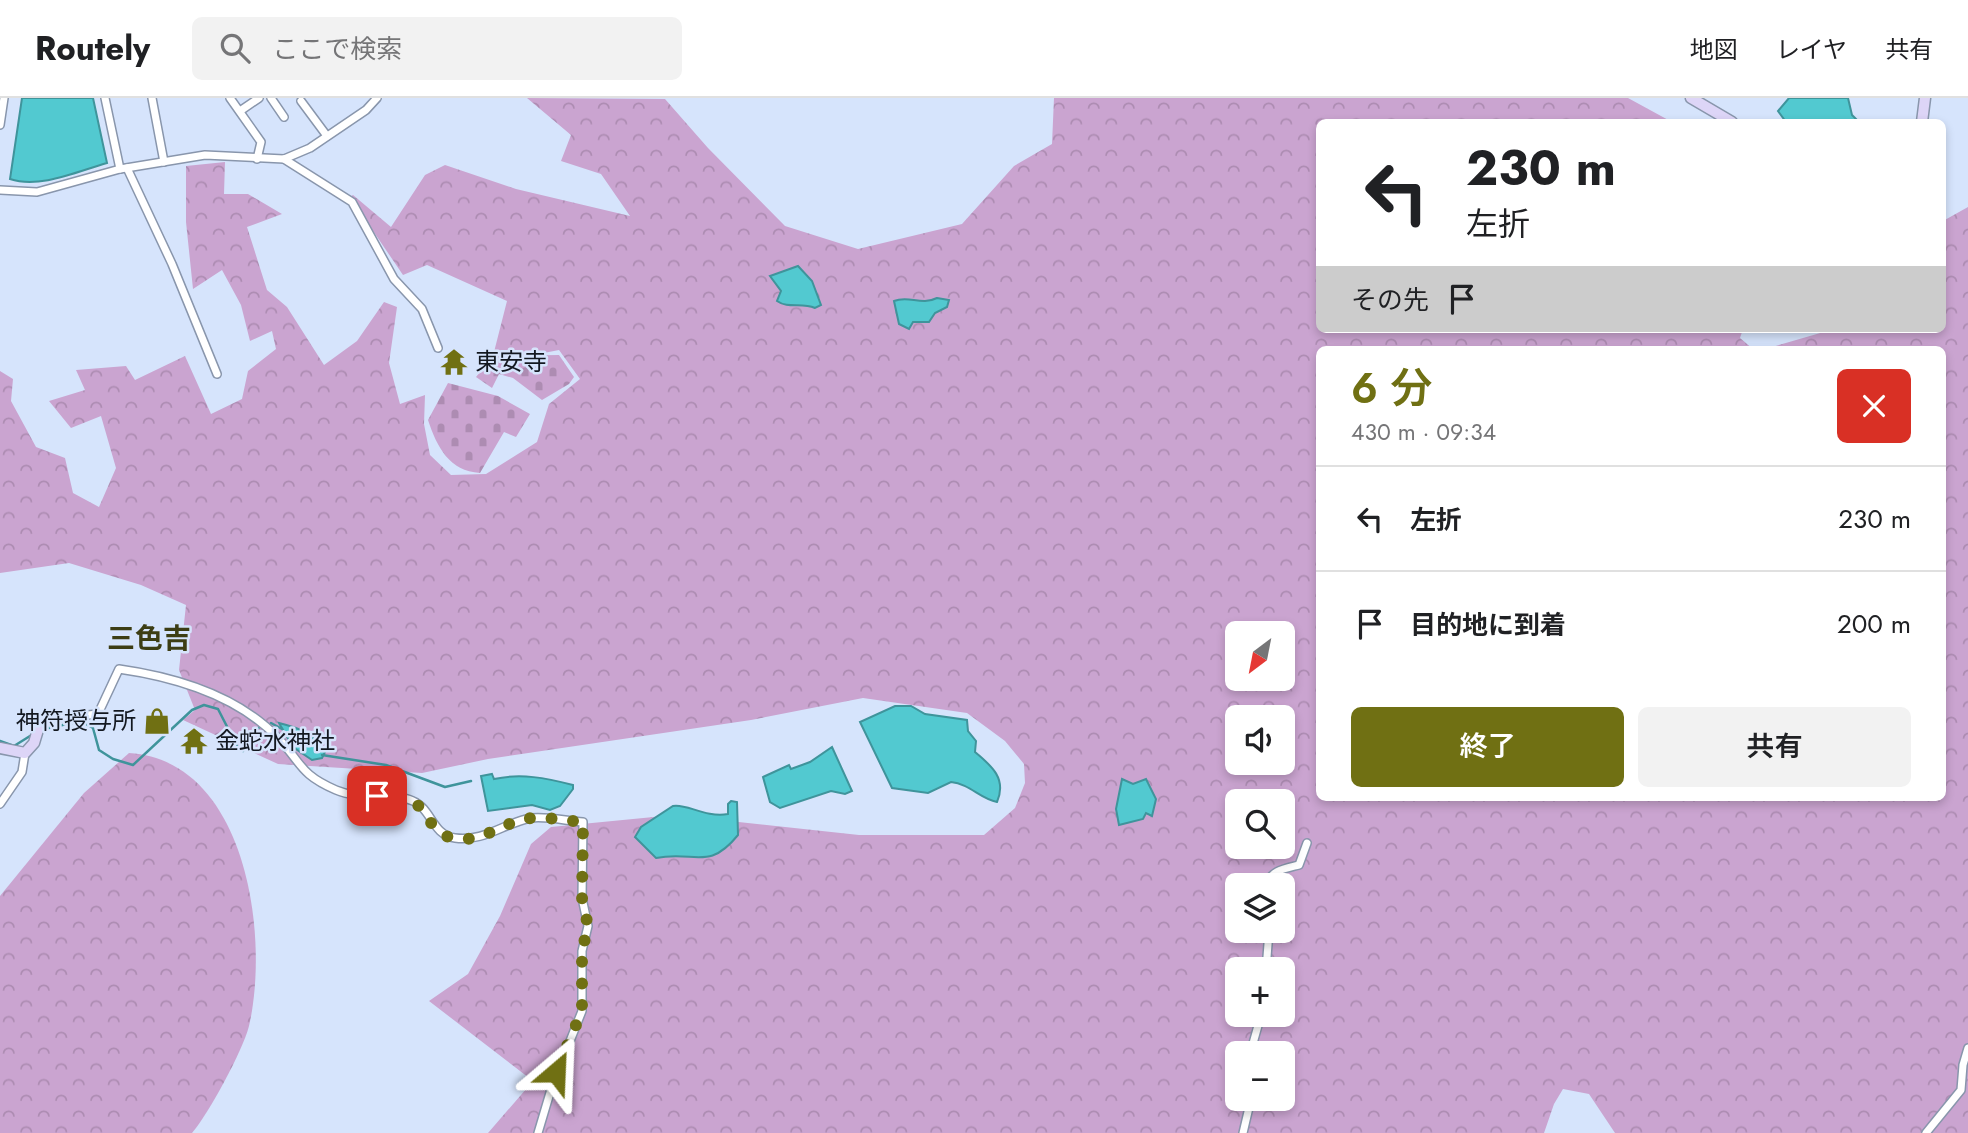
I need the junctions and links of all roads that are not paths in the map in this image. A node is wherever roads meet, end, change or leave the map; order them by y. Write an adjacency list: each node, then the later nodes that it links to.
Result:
1 (4, 98): 15 (street)
2 (105, 98): 20 (street)
3 (152, 98): 19 (street)
4 (230, 98): 11 (street)
5 (259, 98): 11 (street)
6 (271, 98): 12 (street)
7 (377, 98): 16 (street)
8 (1691, 98): 13 (street)
9 (1925, 98): 14 (street)
10 (301, 101): 16 (street)
11 (240, 111): 17 (street)
12 (284, 117)
13 (1727, 119)
14 (1922, 119)
15 (0, 125)
16 (327, 136): 18 (street)
17 (257, 159): 18 (street); 19 (street)
18 (284, 159): 22 (street)
19 (164, 162): 20 (street)
20 (123, 169): 21 (street); 23 (street)
21 (0, 190)
22 (438, 348)
23 (217, 374)
24 (40, 723): 26 (street); 32 (street)
25 (0, 748): 26 (street)
26 (25, 753): 27 (street)
27 (0, 804)
28 (1307, 843): 29 (street)
29 (1274, 873)
30 (1968, 1048): 34 (street)
31 (1248, 1111): 33 (street)
32 (538, 1133)
33 (1243, 1133)
34 (1926, 1133)

